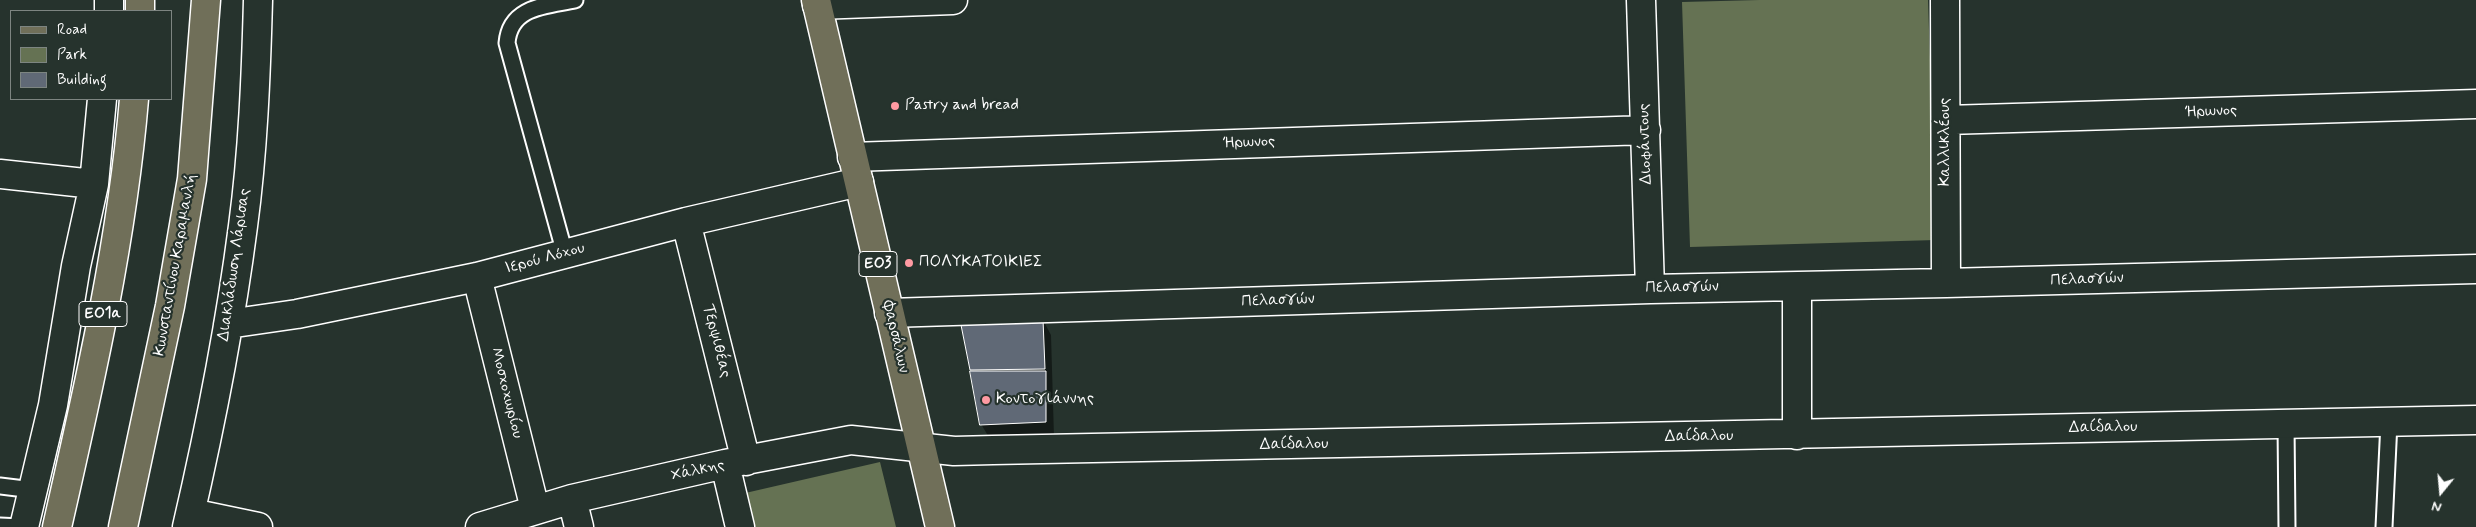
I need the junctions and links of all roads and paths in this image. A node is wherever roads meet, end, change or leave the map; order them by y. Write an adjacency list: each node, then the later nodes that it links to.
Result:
1 (206, 0): 39 (main road, Κωνσταντίνου Καραμανλή)
2 (258, 0): 24 (street, Διακλάδωση Λάρισας)
3 (575, 0): 17 (lane)
4 (953, 0): 7 (street)
5 (1641, 0): 12 (street, Διοφάντους)
6 (1945, 0): 11 (street, Καλλικλέους)
7 (816, 3): 13 (main road, Φαρσάλων / ΕΟ3)
8 (102, 100): 15 (street)
9 (134, 100): 38 (main road, ΕΟ1α)
10 (2476, 104): 11 (street, Ήρωνος)
11 (1947, 120): 20 (street, Καλλικλέους)
12 (1646, 130): 13 (street, Ήρωνος); 22 (street, Διοφάντους)
13 (856, 169): 16 (street, Ιερού Λόχου); 23 (main road, Φαρσάλων / ΕΟ3)
14 (0, 174): 15 (street)
15 (94, 184): 32 (street)
16 (686, 222): 17 (street, Ιερού Λόχου); 30 (street, Τερψιθέας)
17 (565, 254): 19 (street, Ιερού Λόχου)
18 (2476, 269): 20 (street, Πελασγών)
19 (477, 277): 24 (street, Ιερού Λόχου); 34 (street, Μοσχοχωρίου)
20 (1946, 284): 21 (street, Πελασγών)
21 (1797, 286): 22 (street, Πελασγών); 28 (street)
22 (1650, 289): 23 (street, Πελασγών)
23 (889, 313): 29 (main road, Φαρσάλων / ΕΟ3)
24 (228, 324): 35 (street, Διακλάδωση Λάρισας)
25 (2476, 420): 26 (street, Δαίδαλου)
26 (2389, 422): 27 (street, Δαίδαλου); 46 (lane)
27 (2286, 424): 28 (street, Δαίδαλου); 45 (lane)
28 (1797, 435): 29 (street, Δαίδαλου)
29 (921, 448): 30 (street, Χάλκης); 44 (main road, Φαρσάλων / ΕΟ3)
30 (736, 462): 33 (street, Χάλκης); 43 (street, Τερψιθέας)
31 (0, 486): 32 (lane)
32 (33, 490): 37 (street)
33 (572, 499): 34 (street, Χάλκης); 42 (street)
34 (535, 509): 41 (street, Χάλκης)
35 (189, 520): 40 (street)
36 (0, 526): 37 (lane)
37 (22, 527)
38 (57, 527)
39 (123, 527)
40 (258, 527)
41 (480, 527)
42 (579, 527)
43 (740, 527)
44 (940, 527)
45 (2287, 527)
46 (2384, 527)

